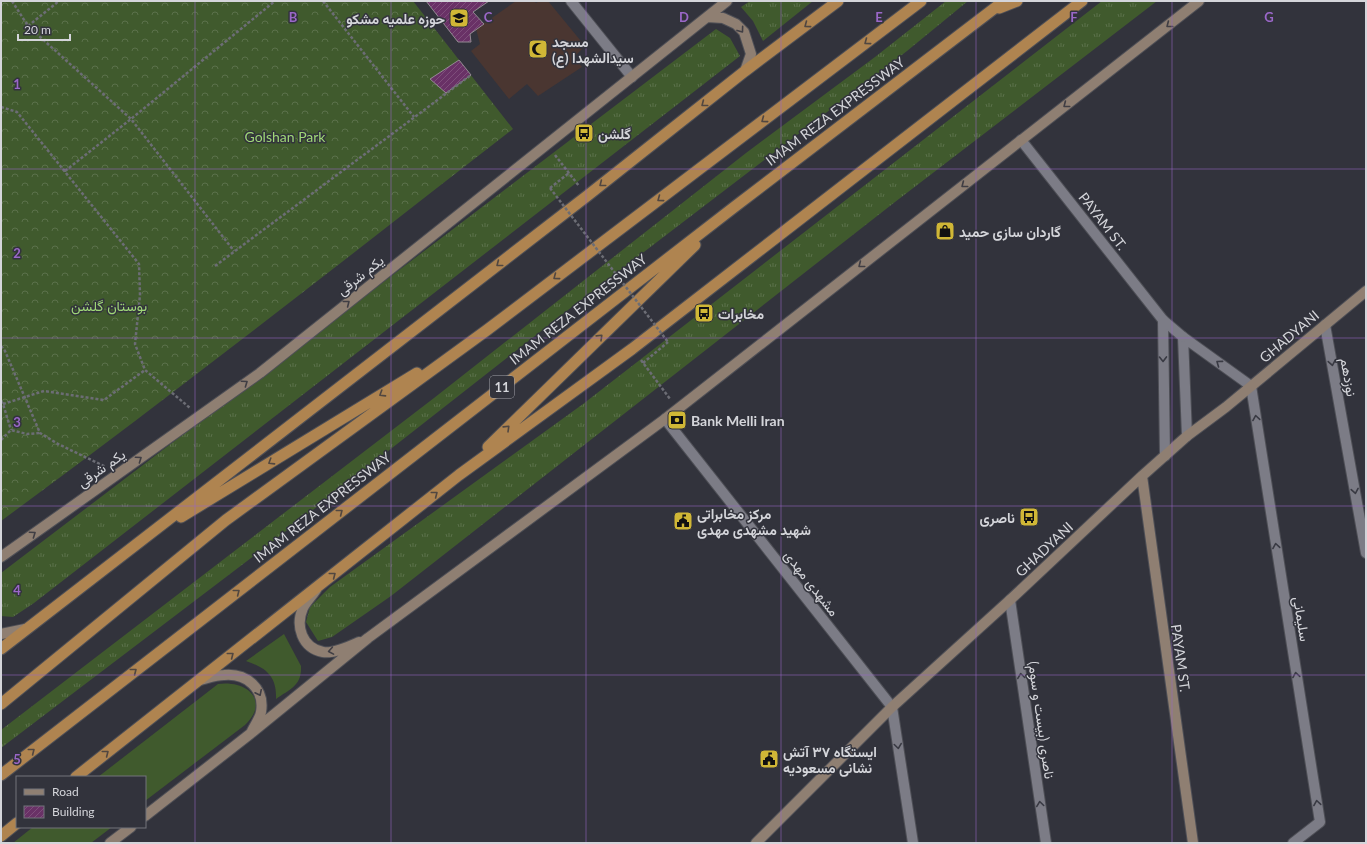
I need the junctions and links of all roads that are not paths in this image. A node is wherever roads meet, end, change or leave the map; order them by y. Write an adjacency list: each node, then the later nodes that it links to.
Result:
1 (571, 1): 12 (street)
2 (727, 1): 10 (main road, یکم شرقی)
3 (838, 1): 11 (highway, one-way to 11)
4 (921, 1): 18 (highway, one-way to 18)
5 (1004, 1): 9 (highway, IMAM REZA EXPRESSWAY / 11)
6 (1017, 1): 9 (highway)
7 (1082, 1): 24 (highway)
8 (1199, 1): 13 (main road, one-way to 13)
9 (990, 11): 14 (highway, IMAM REZA EXPRESSWAY / 11)
10 (707, 17): 11 (main road, one-way to 11); 12 (main road, یکم شرقی)
11 (745, 71): 26 (highway, one-way to 26)
12 (632, 77): 28 (main road, یکم شرقی, one-way to 12)
13 (1022, 140): 16 (street, PAYAM ST.); 21 (main road, one-way to 21)
14 (733, 208): 24 (highway, one-way to 14); 39 (highway, IMAM REZA EXPRESSWAY / 11, one-way to 14)
15 (1366, 291): 17 (main road, GHADYANI)
16 (1163, 320): 19 (street, PAYAM ST.); 23 (street, one-way to 23)
17 (1325, 325): 20 (main road, GHADYANI); 27 (street, نوزدهم, one-way to 27)
18 (487, 330): 26 (highway, one-way to 26); 36 (highway)
19 (1183, 337): 20 (street, PAYAM ST., one-way to 19); 22 (street)
20 (1251, 386): 22 (main road, GHADYANI); 50 (street, سلیمانی, one-way to 20)
21 (665, 419): 33 (main road); 37 (street, مشهدی مهدی)
22 (1187, 436): 23 (main road, GHADYANI)
23 (1165, 456): 25 (main road, GHADYANI)
24 (459, 475): 29 (highway, one-way to 24)
25 (1142, 476): 30 (main road, GHADYANI); 49 (main road, PAYAM ST.)
26 (131, 548): 31 (highway)
27 (1366, 553)
28 (1, 557)
29 (320, 585): 33 (main road, one-way to 29); 35 (highway, one-way to 29)
30 (1010, 600): 37 (main road, GHADYANI); 48 (street, ناصری (بیست و سوم), one-way to 30)
31 (25, 629): 32 (main road); 34 (highway)
32 (1, 634)
33 (368, 638): 38 (main road)
34 (1, 649)
35 (200, 680): 38 (main road, one-way to 38); 40 (highway, one-way to 35)
36 (1, 704)
37 (892, 707): 46 (main road, GHADYANI); 47 (street, one-way to 47)
38 (250, 734): 41 (main road)
39 (1, 775)
40 (77, 776)
41 (146, 815)
42 (16, 824): 44 (highway)
43 (130, 828): 45 (main road)
44 (1, 836)
45 (110, 843)
46 (756, 843)
47 (913, 843)
48 (1046, 843)
49 (1193, 843)
50 (1293, 843)

